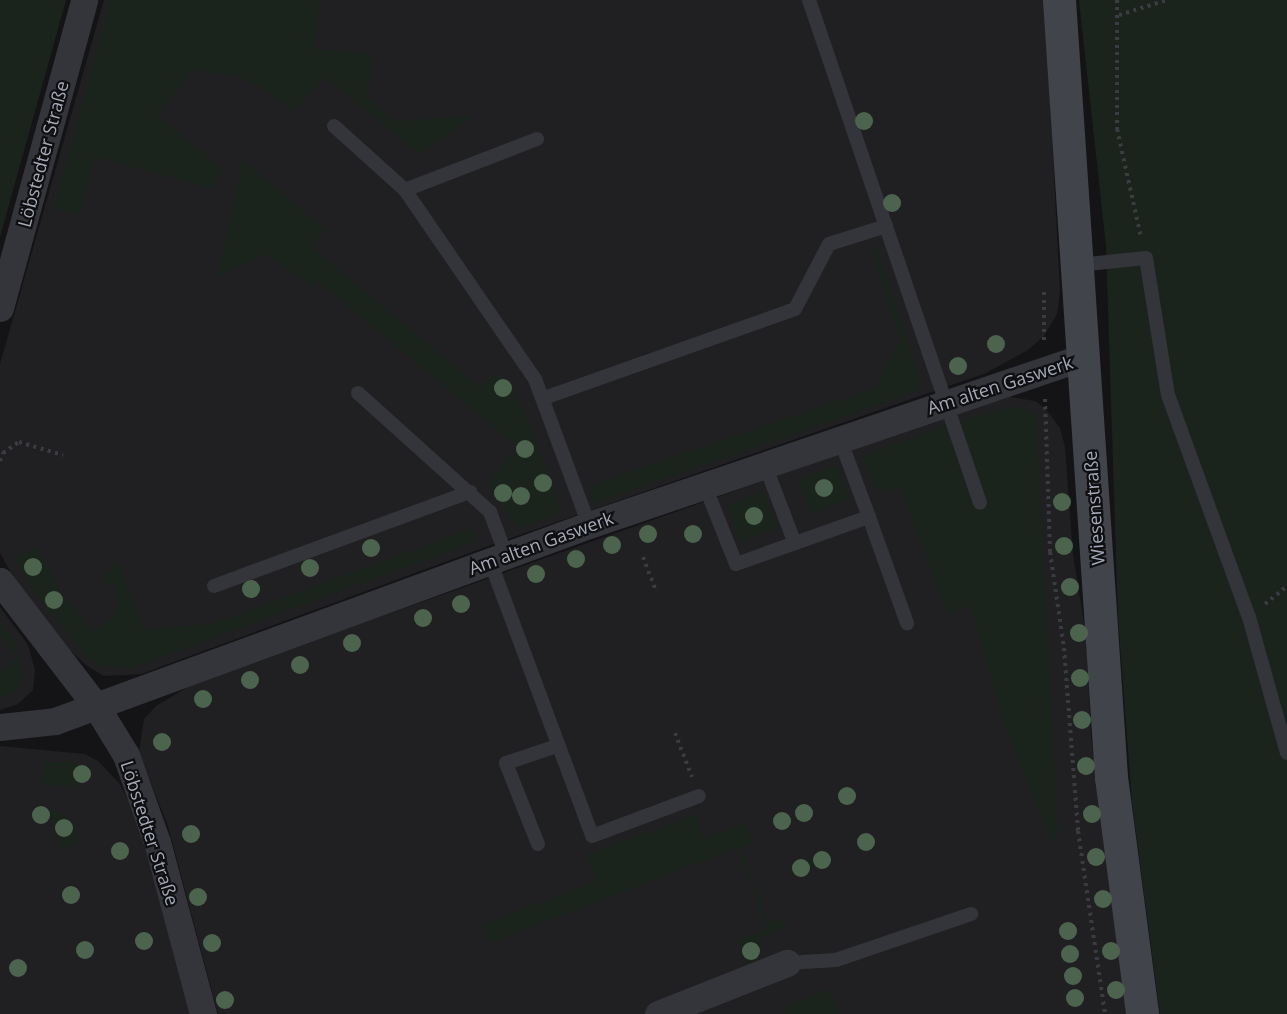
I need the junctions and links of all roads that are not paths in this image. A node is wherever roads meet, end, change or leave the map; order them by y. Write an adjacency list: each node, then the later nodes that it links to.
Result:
1 (84, 0): 9 (street, Löbstedter Straße)
2 (809, 0): 7 (lane)
3 (1059, 0): 8 (street, Wiesenstraße)
4 (334, 126): 6 (lane)
5 (537, 139): 6 (lane)
6 (405, 190): 12 (lane)
7 (886, 226): 12 (lane); 13 (lane)
8 (1078, 266): 10 (street, Wiesenstraße); 29 (lane)
9 (0, 308)
10 (1083, 357): 13 (street, Am alten Gaswerk); 36 (street, Wiesenstraße)
11 (358, 393): 17 (lane)
12 (544, 398): 20 (lane)
13 (944, 403): 14 (street, Am alten Gaswerk); 18 (lane)
14 (840, 439): 15 (street, Am alten Gaswerk); 19 (lane)
15 (765, 465): 16 (street, Am alten Gaswerk); 21 (lane)
16 (705, 486): 20 (street, Am alten Gaswerk); 21 (lane)
17 (471, 492): 22 (lane); 24 (lane)
18 (980, 503)
19 (869, 517): 21 (lane); 25 (lane)
20 (589, 525): 22 (street, Am alten Gaswerk)
21 (794, 541)
22 (498, 558): 26 (street, Am alten Gaswerk); 28 (lane)
23 (0, 581): 26 (street, Löbstedter Straße)
24 (214, 586)
25 (907, 623)
26 (96, 706): 27 (street, Am alten Gaswerk); 34 (street, Löbstedter Straße)
27 (0, 727)
28 (557, 746): 30 (lane); 31 (lane)
29 (1287, 753)
30 (699, 796)
31 (538, 844)
32 (970, 914): 33 (lane)
33 (787, 963): 35 (street)
34 (203, 1014)
35 (658, 1014)
36 (1142, 1014)

